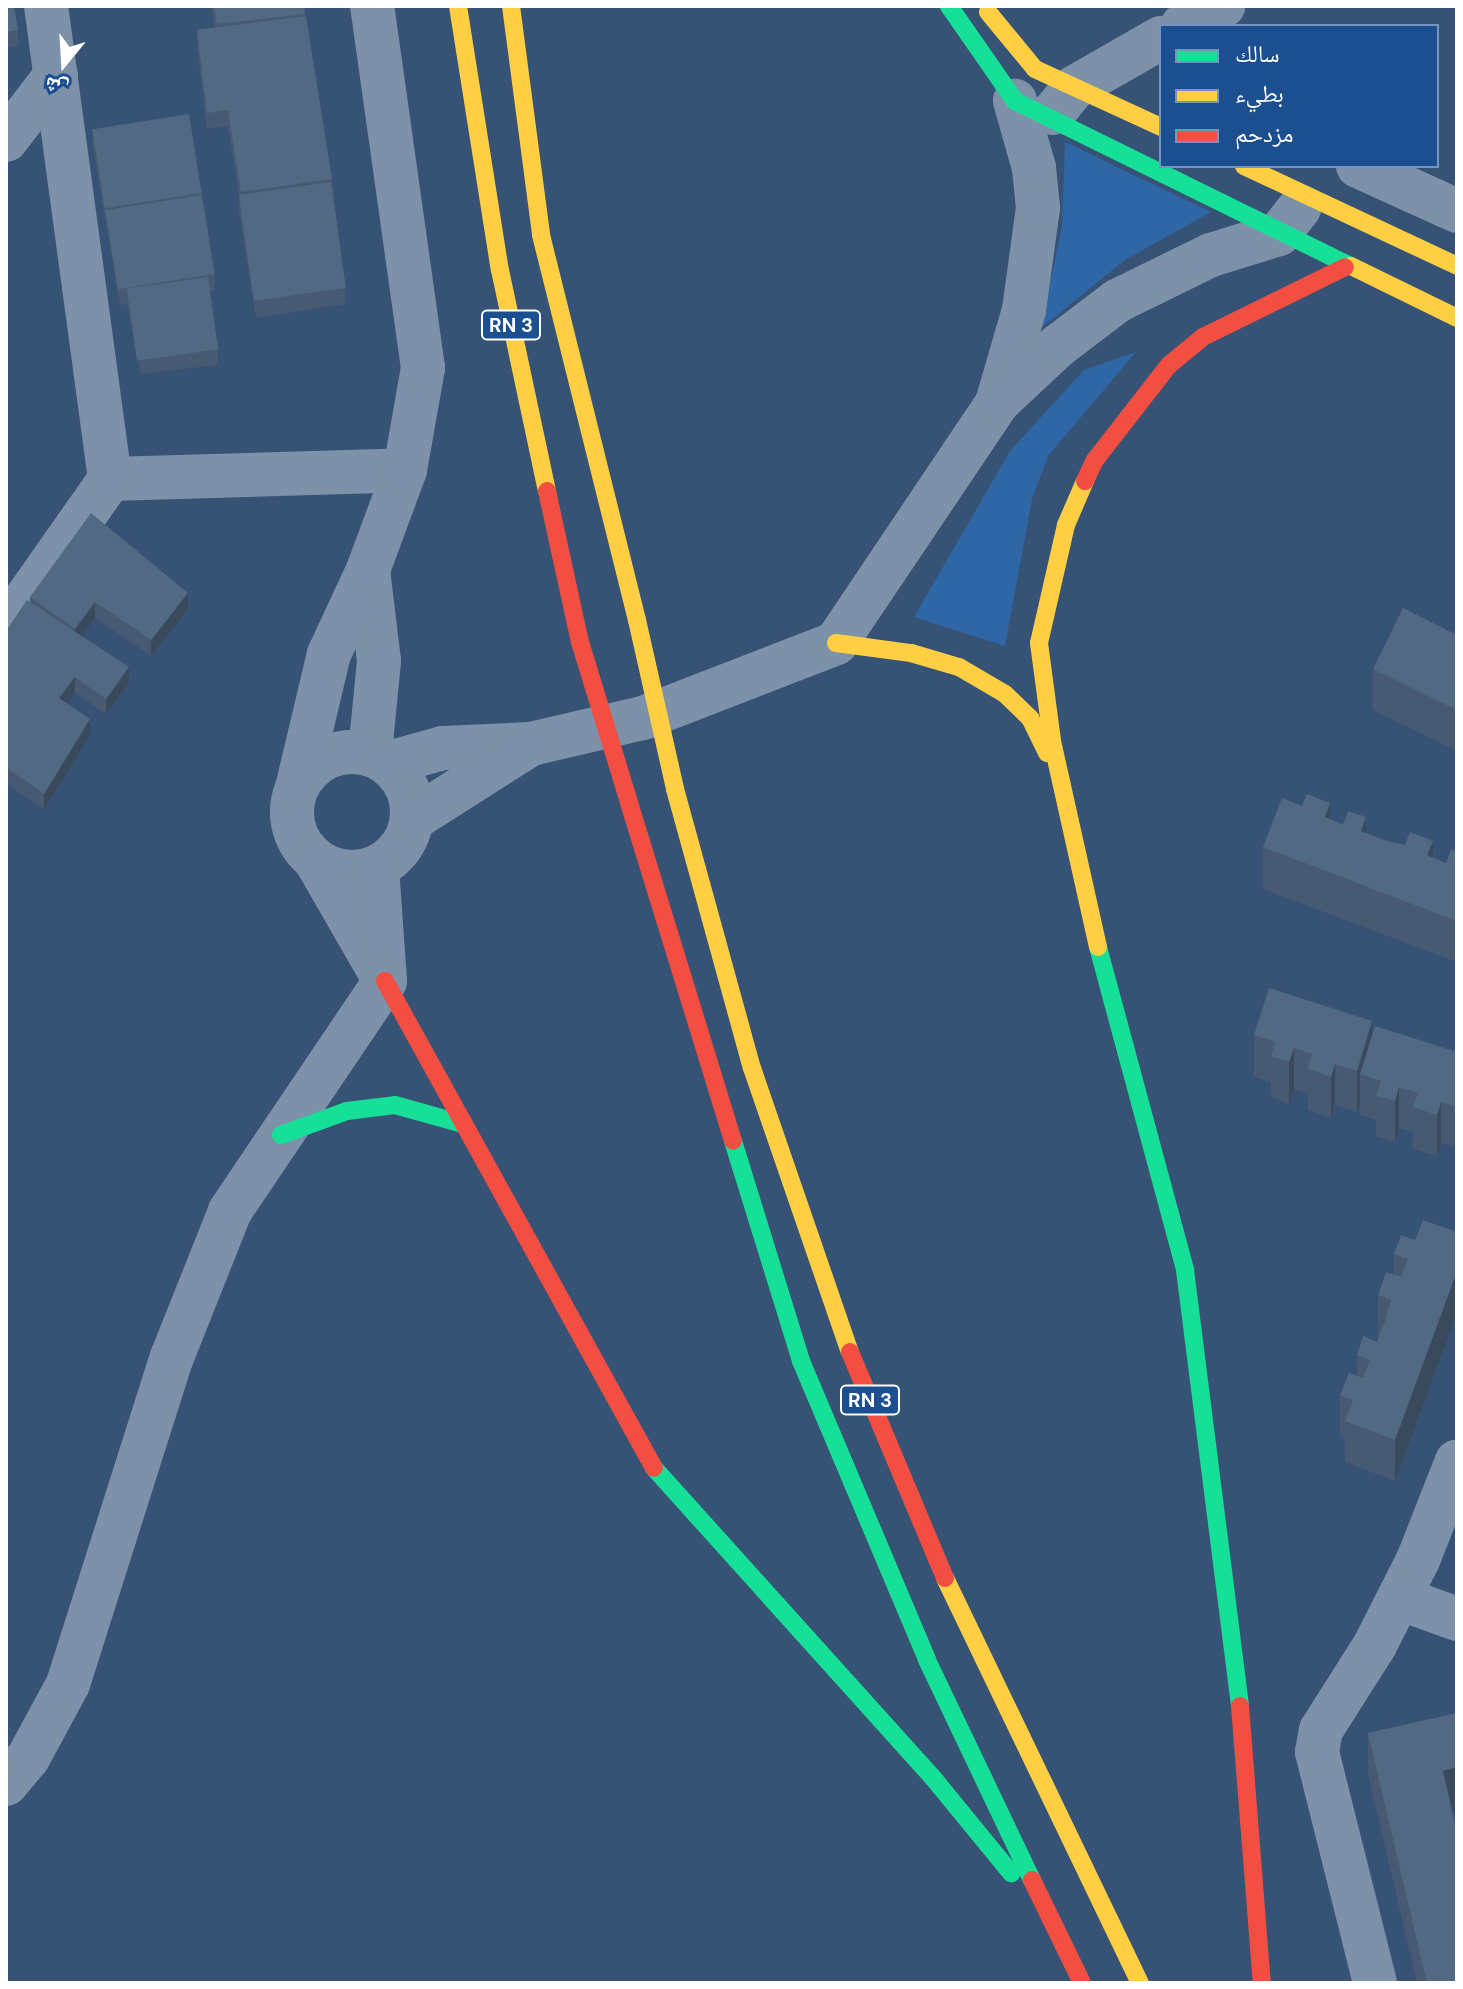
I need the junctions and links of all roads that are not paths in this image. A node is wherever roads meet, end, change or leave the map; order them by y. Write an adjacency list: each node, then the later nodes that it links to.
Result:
1 (46, 6): 8 (street)
2 (372, 6): 23 (street)
3 (458, 6): 42 (main road, RN 3, bridge)
4 (511, 6): 44 (main road, RN 3, bridge)
5 (949, 6): 9 (main road)
6 (983, 6): 9 (main road)
7 (1159, 39): 9 (street)
8 (56, 75): 11 (street); 24 (street)
9 (1046, 102): 10 (main road); 12 (main road); 22 (street)
10 (1159, 127)
11 (6, 140)
12 (1159, 166)
13 (1162, 168): 18 (main road)
14 (1248, 168): 16 (main road)
15 (1362, 168): 17 (street)
16 (1308, 196): 18 (street); 19 (main road)
17 (1457, 211)
18 (1279, 234): 20 (main road); 22 (street)
19 (1457, 266)
20 (1345, 267): 21 (main road); 32 (main road)
21 (1457, 318)
22 (997, 403): 27 (street)
23 (405, 470): 24 (street); 25 (street)
24 (110, 479): 26 (street)
25 (368, 570): 29 (street); 30 (street)
26 (6, 627)
27 (836, 643): 28 (street); 32 (main road)
28 (531, 744): 29 (street); 31 (street)
29 (379, 758): 30 (street); 31 (street)
30 (298, 784): 33 (street)
31 (413, 819): 34 (street)
32 (1070, 820): 45 (main road)
33 (316, 861): 34 (street); 35 (street)
34 (377, 867): 35 (street)
35 (385, 981): 36 (main road); 37 (street)
36 (463, 1124): 37 (main road); 42 (main road)
37 (281, 1135): 41 (street)
38 (1457, 1461): 39 (street)
39 (1399, 1598): 40 (street); 46 (street)
40 (1457, 1619)
41 (6, 1784)
42 (1056, 1929): 43 (main road, RN 3)
43 (1082, 1983)
44 (1140, 1983)
45 (1262, 1983)
46 (1375, 1983)

